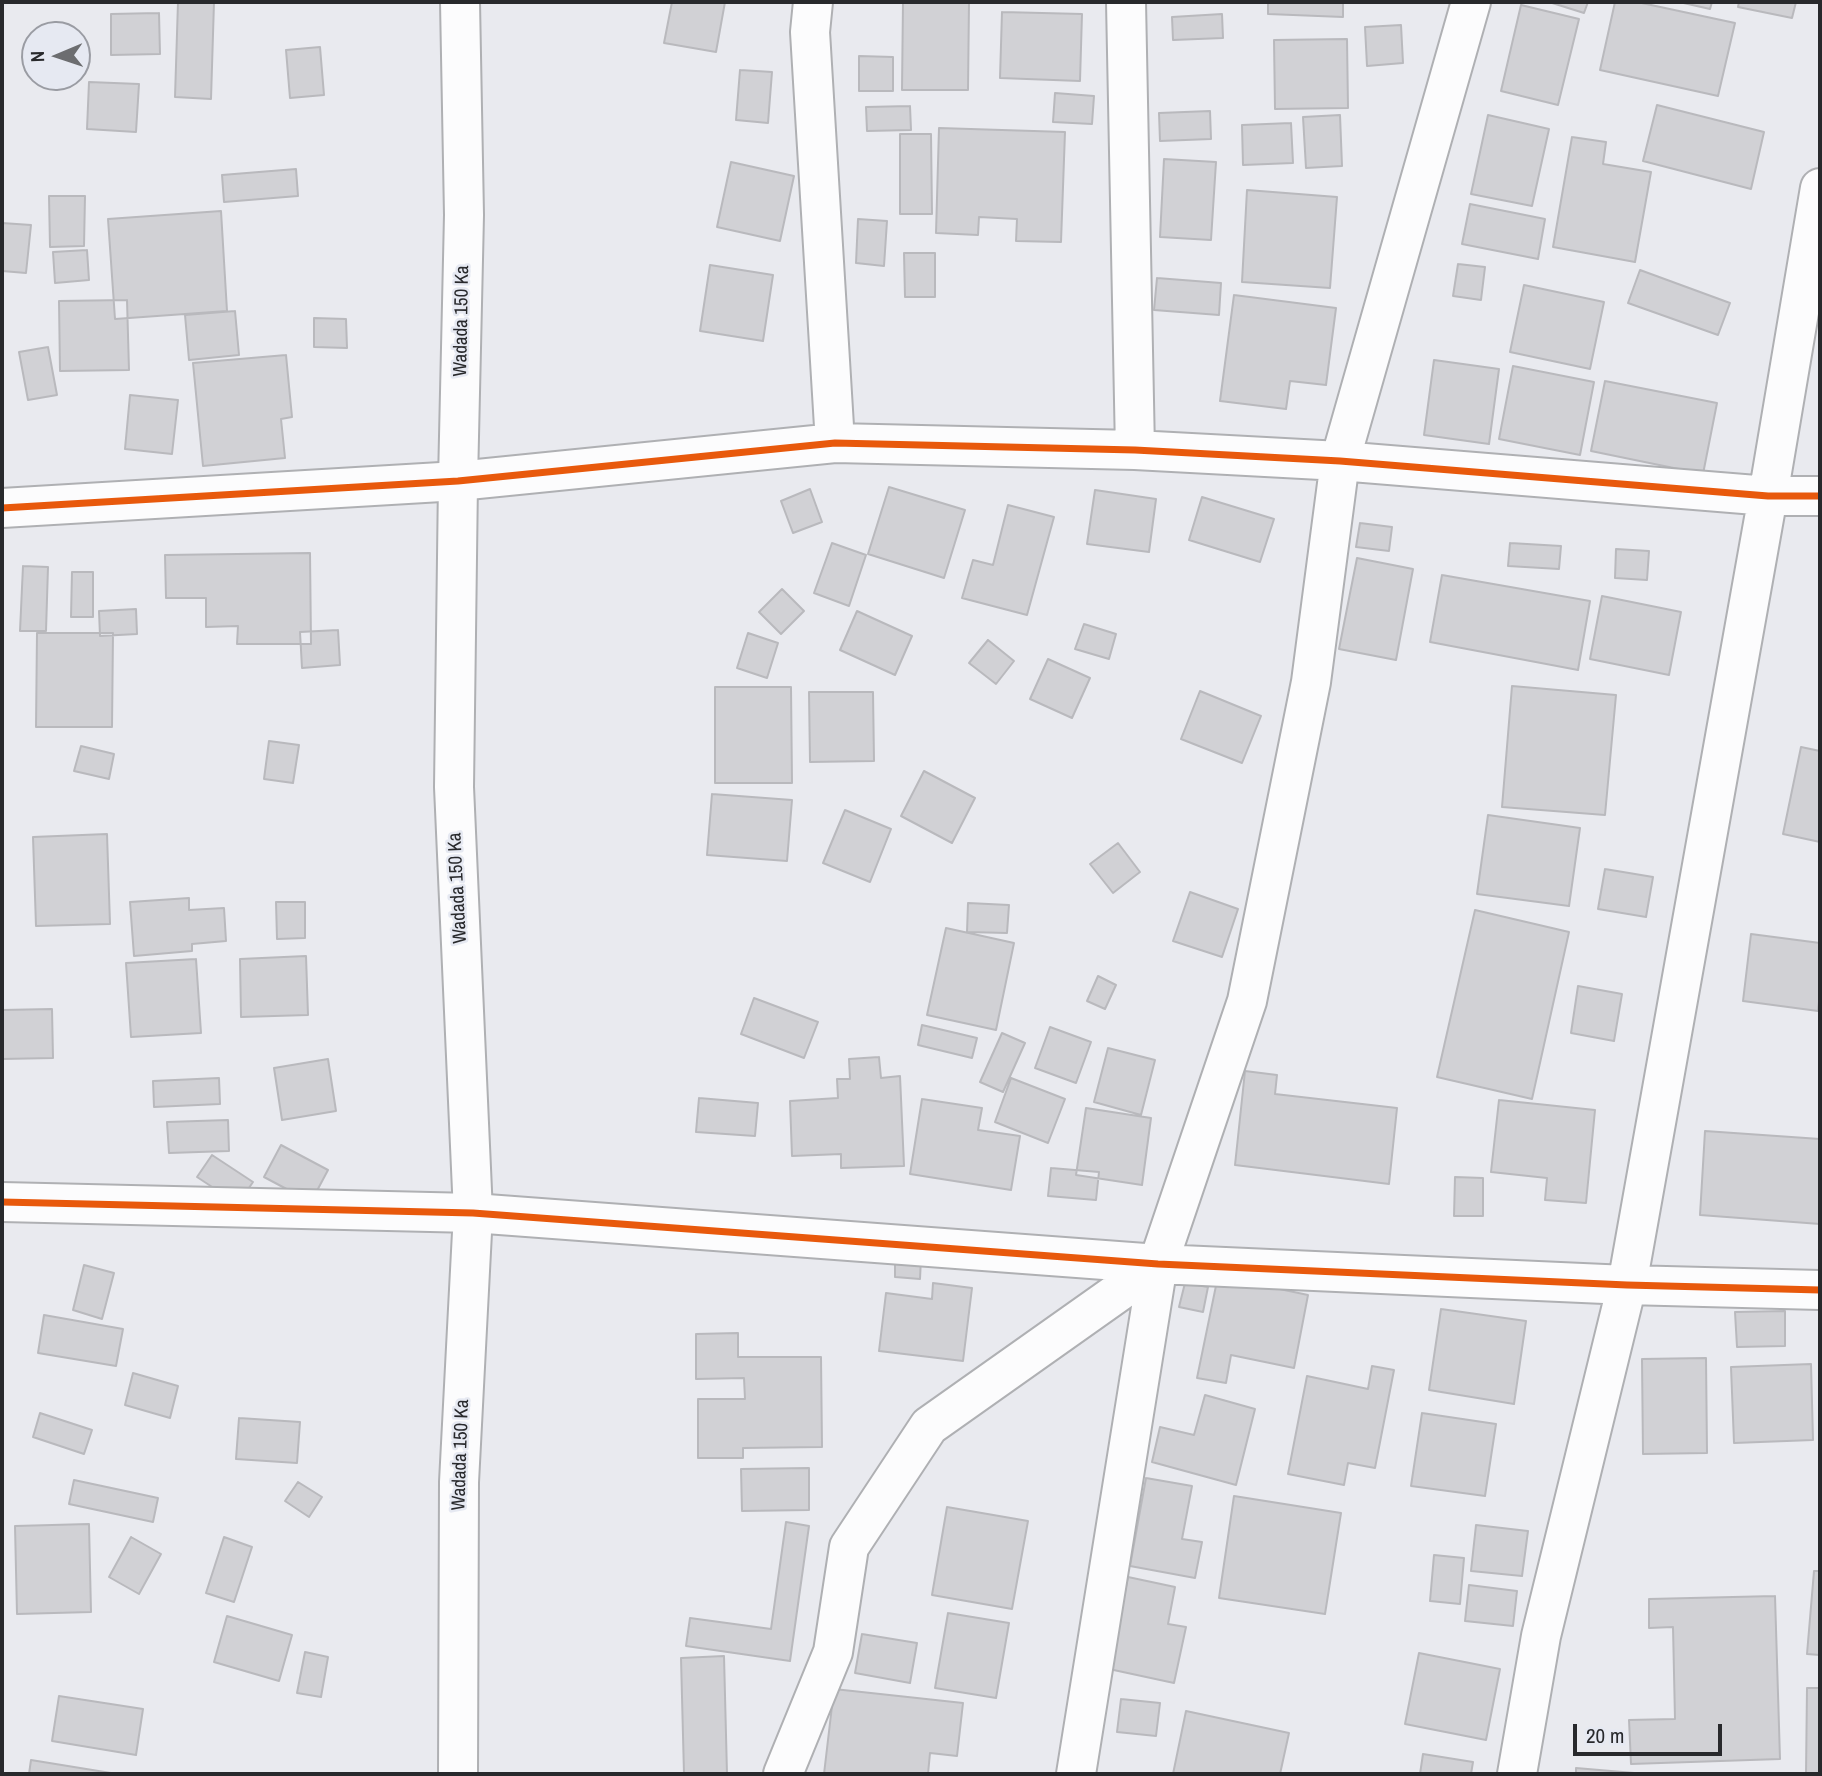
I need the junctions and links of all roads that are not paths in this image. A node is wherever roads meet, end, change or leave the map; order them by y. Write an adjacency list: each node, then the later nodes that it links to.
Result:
1 (460, 2): 9 (street, Wadada 150 Ka)
2 (813, 2): 6 (street)
3 (1126, 2): 7 (street)
4 (1471, 2): 8 (street)
5 (1820, 188): 10 (street)
6 (835, 443): 7 (street); 9 (street)
7 (1135, 450): 8 (street)
8 (1340, 461): 10 (street); 15 (street)
9 (458, 481): 12 (street); 14 (street, Wadada 150 Ka)
10 (1768, 496): 11 (street); 16 (street)
11 (1820, 496)
12 (2, 508)
13 (2, 1202): 14 (street)
14 (472, 1213): 15 (street); 18 (street, Wadada 150 Ka)
15 (1158, 1264): 16 (street); 19 (street); 20 (street)
16 (1627, 1285): 17 (street); 21 (street)
17 (1820, 1290)
18 (458, 1774)
19 (783, 1774)
20 (1076, 1774)
21 (1517, 1774)

